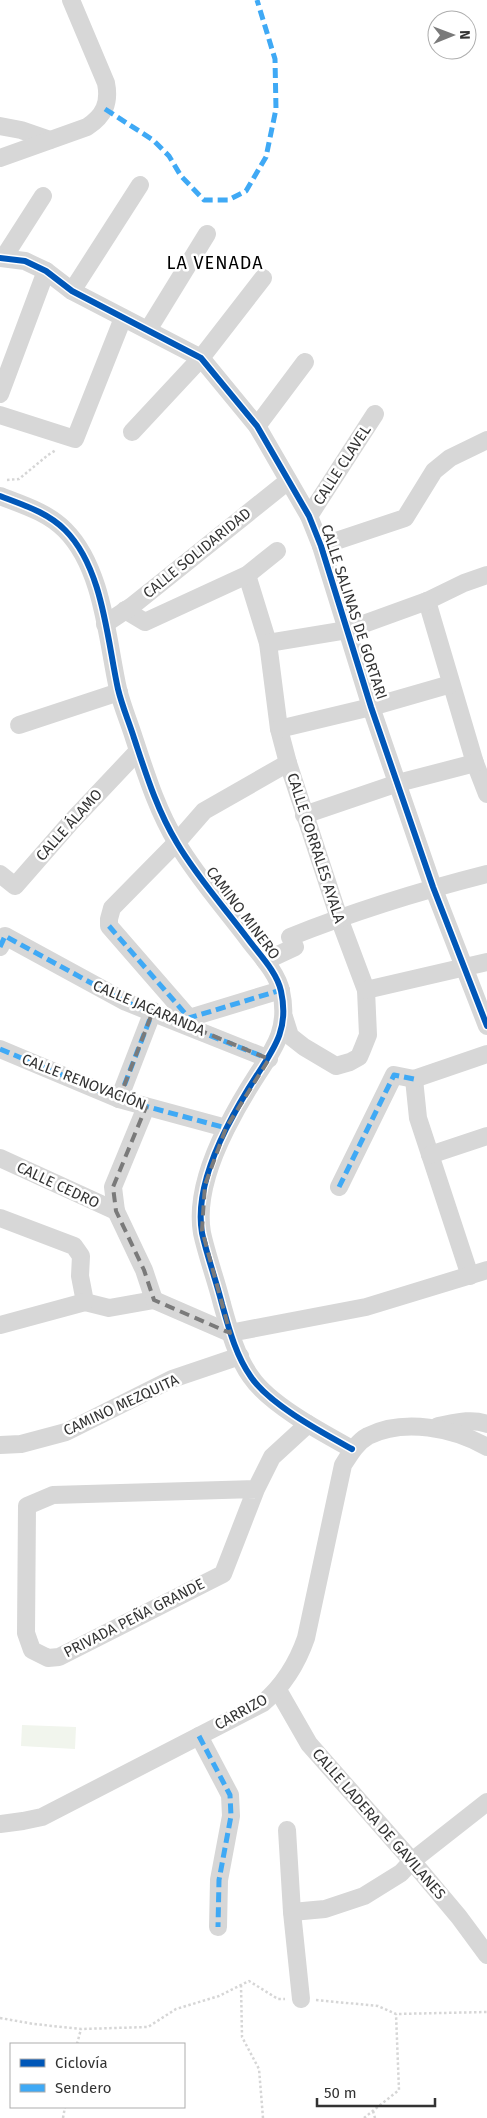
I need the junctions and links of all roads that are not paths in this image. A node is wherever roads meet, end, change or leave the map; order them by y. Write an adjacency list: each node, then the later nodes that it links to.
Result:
1 (71, 0): 4 (street)
2 (0, 126): 4 (street)
3 (0, 138): 5 (street)
4 (50, 140): 5 (street)
5 (2, 157)
6 (140, 185): 12 (street)
7 (43, 196): 9 (street)
8 (207, 234): 14 (street)
9 (2, 258): 10 (street, CALLE SALINAS DE GORTARI)
10 (46, 271): 12 (street, CALLE SALINAS DE GORTARI); 17 (street)
11 (263, 278): 15 (street)
12 (72, 291): 13 (street, CALLE SALINAS DE GORTARI)
13 (123, 318): 14 (street, CALLE SALINAS DE GORTARI); 19 (street)
14 (148, 330): 15 (street, CALLE SALINAS DE GORTARI)
15 (202, 358): 20 (street, CALLE SALINAS DE GORTARI); 21 (street)
16 (305, 362): 20 (street)
17 (0, 394)
18 (374, 414): 25 (street, CALLE CLAVEL)
19 (0, 415)
20 (257, 426): 23 (street, CALLE SALINAS DE GORTARI)
21 (132, 432)
22 (487, 440): 26 (street)
23 (288, 481): 25 (street, CALLE SALINAS DE GORTARI); 31 (street, CALLE SOLIDARIDAD)
24 (0, 496): 32 (street, CAMINO MINERO)
25 (309, 516): 26 (street, CALLE SALINAS DE GORTARI)
26 (321, 546): 33 (street, CALLE SALINAS DE GORTARI)
27 (277, 551): 28 (street)
28 (246, 575): 31 (street); 34 (street, CALLE CORRALES AYALA)
29 (487, 575): 30 (street)
30 (427, 601): 33 (street); 35 (street)
31 (125, 610): 32 (street, CALLE SOLIDARIDAD)
32 (105, 624): 36 (street, CAMINO MINERO)
33 (347, 630): 34 (street); 37 (street, CALLE SALINAS DE GORTARI)
34 (268, 643): 39 (street, CALLE CORRALES AYALA)
35 (451, 684): 37 (street); 42 (street)
36 (119, 692): 38 (street); 40 (street, CAMINO MINERO)
37 (371, 708): 39 (street); 43 (street, CALLE SALINAS DE GORTARI)
38 (20, 725)
39 (279, 729): 41 (street, CALLE CORRALES AYALA)
40 (138, 752): 46 (street, CAMINO MINERO); 47 (street, CALLE ÁLAMO)
41 (288, 762): 45 (street, CALLE CORRALES AYALA); 46 (street)
42 (475, 763): 43 (street); 44 (street)
43 (398, 784): 45 (street); 49 (street, CALLE SALINAS DE GORTARI)
44 (487, 794)
45 (304, 815): 50 (street, CALLE CORRALES AYALA)
46 (177, 842): 52 (street, CAMINO MINERO); 55 (street, CALLE JACARANDA)
47 (0, 874)
48 (487, 874): 49 (street)
49 (433, 887): 50 (street); 54 (street, CALLE SALINAS DE GORTARI)
50 (339, 918): 52 (street); 56 (street, CALLE CORRALES AYALA)
51 (3, 942): 57 (street, CALLE JACARANDA)
52 (265, 961): 55 (street, CAMINO MINERO)
53 (487, 962): 54 (street)
54 (462, 967): 56 (street); 59 (street, CALLE SALINAS DE GORTARI)
55 (281, 990): 58 (street, CAMINO MINERO)
56 (366, 990): 58 (street, CALLE CORRALES AYALA)
57 (153, 1012): 62 (street, CALLE JACARANDA); 64 (street)
58 (284, 1016): 62 (street, CAMINO MINERO)
59 (487, 1026)
60 (0, 1049): 64 (street, CALLE RENOVACIÓN)
61 (487, 1054): 63 (street)
62 (270, 1059): 66 (street, CAMINO MINERO)
63 (414, 1079): 68 (street); 70 (street)
64 (119, 1098): 65 (street, CALLE RENOVACIÓN)
65 (146, 1107): 66 (street, CALLE RENOVACIÓN); 71 (street)
66 (226, 1128): 78 (street, CAMINO MINERO)
67 (487, 1136): 68 (street)
68 (430, 1155): 74 (street)
69 (0, 1158): 71 (street, CALLE CEDRO)
70 (339, 1187)
71 (116, 1211): 75 (street)
72 (0, 1218): 76 (street)
73 (487, 1270): 74 (street)
74 (470, 1276): 78 (street)
75 (154, 1300): 76 (street); 78 (street)
76 (85, 1302): 77 (street)
77 (0, 1325)
78 (230, 1333): 79 (street, CAMINO MINERO)
79 (240, 1356): 80 (street, CAMINO MINERO); 83 (street, CAMINO MEZQUITA)
80 (308, 1424): 85 (street, CAMINO MINERO); 86 (street, PRIVADA PEÑA GRANDE)
81 (487, 1424): 82 (street)
82 (430, 1428): 84 (street); 85 (street)
83 (0, 1445)
84 (487, 1447)
85 (352, 1450): 87 (street, CARRIZO)
86 (256, 1489): 86 (street, PRIVADA PEÑA GRANDE)
87 (278, 1690): 88 (street, CARRIZO); 92 (street, CALLE LADERA DE GAVILANES)
88 (199, 1736): 90 (street, CARRIZO); 94 (street)
89 (487, 1802): 92 (street)
90 (0, 1824)
91 (287, 1830): 93 (street)
92 (412, 1861): 93 (street); 95 (street, CALLE LADERA DE GAVILANES)
93 (292, 1912): 96 (street)
94 (218, 1927)
95 (487, 1955)
96 (301, 1999)

